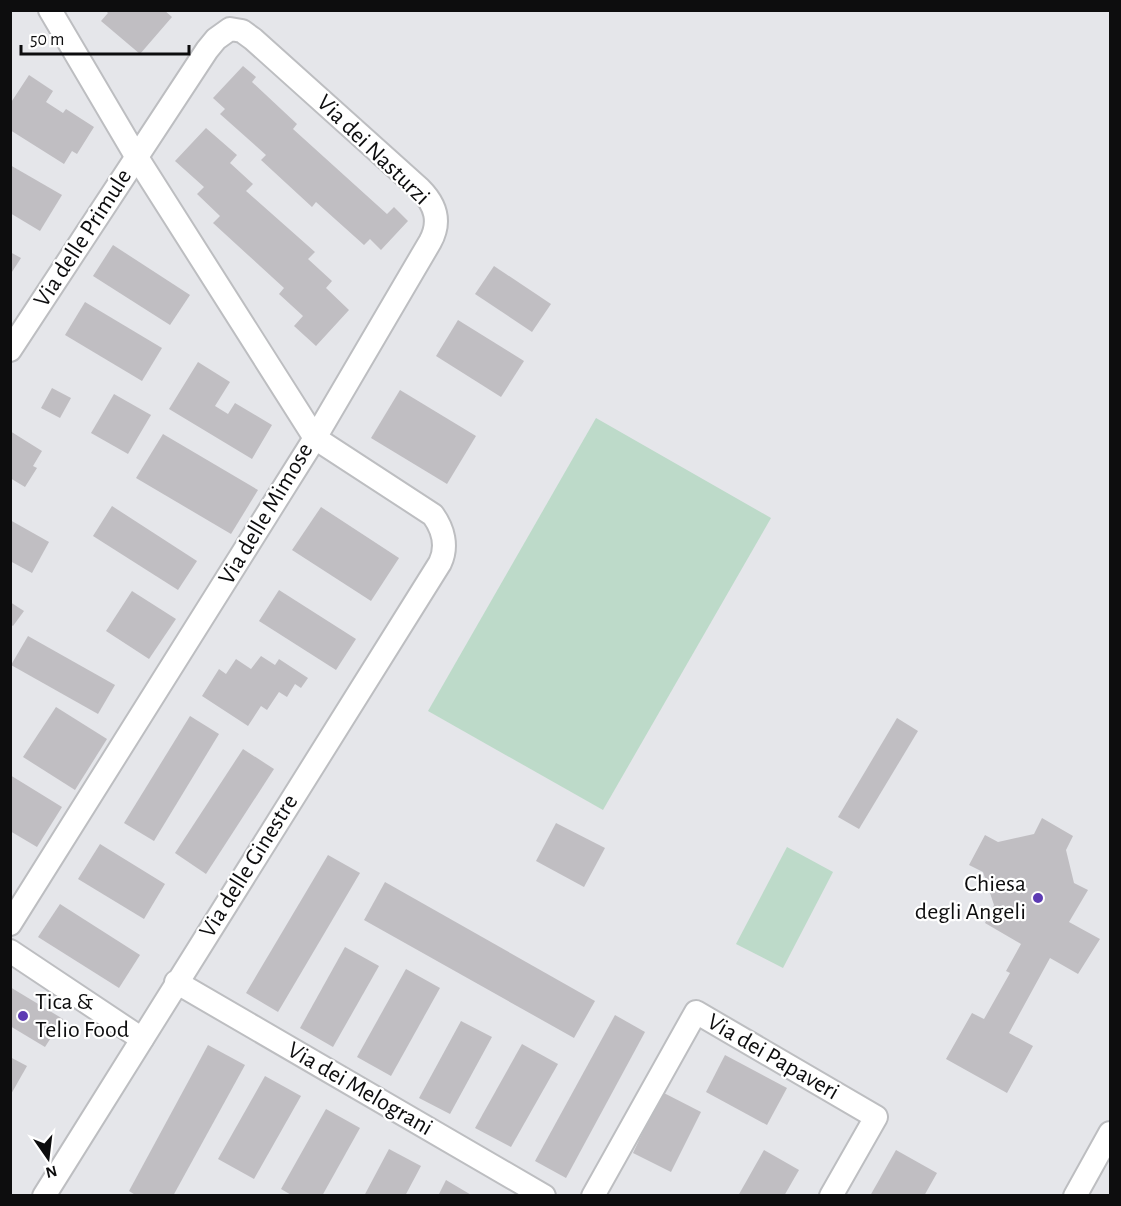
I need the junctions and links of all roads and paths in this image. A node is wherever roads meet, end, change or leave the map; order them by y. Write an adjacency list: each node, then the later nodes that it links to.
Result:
1 (50, 10): 2 (street, Via delle Mimose)
2 (136, 156): 3 (street, Via delle Primule); 4 (street, Via delle Mimose); 4 (street, Via dei Nasturzi)
3 (10, 350)
4 (315, 438): 5 (street, Via delle Mimose); 7 (street, Via delle Ginestre)
5 (10, 924)
6 (10, 951): 8 (street)
7 (176, 982): 8 (street, Via delle Ginestre); 11 (street, Via dei Melograni)
8 (142, 1039): 10 (street, Via delle Ginestre)
9 (1110, 1133): 14 (street)
10 (44, 1196)
11 (544, 1196)
12 (593, 1196): 13 (street, Via dei Papaveri)
13 (831, 1196)
14 (1075, 1196)

